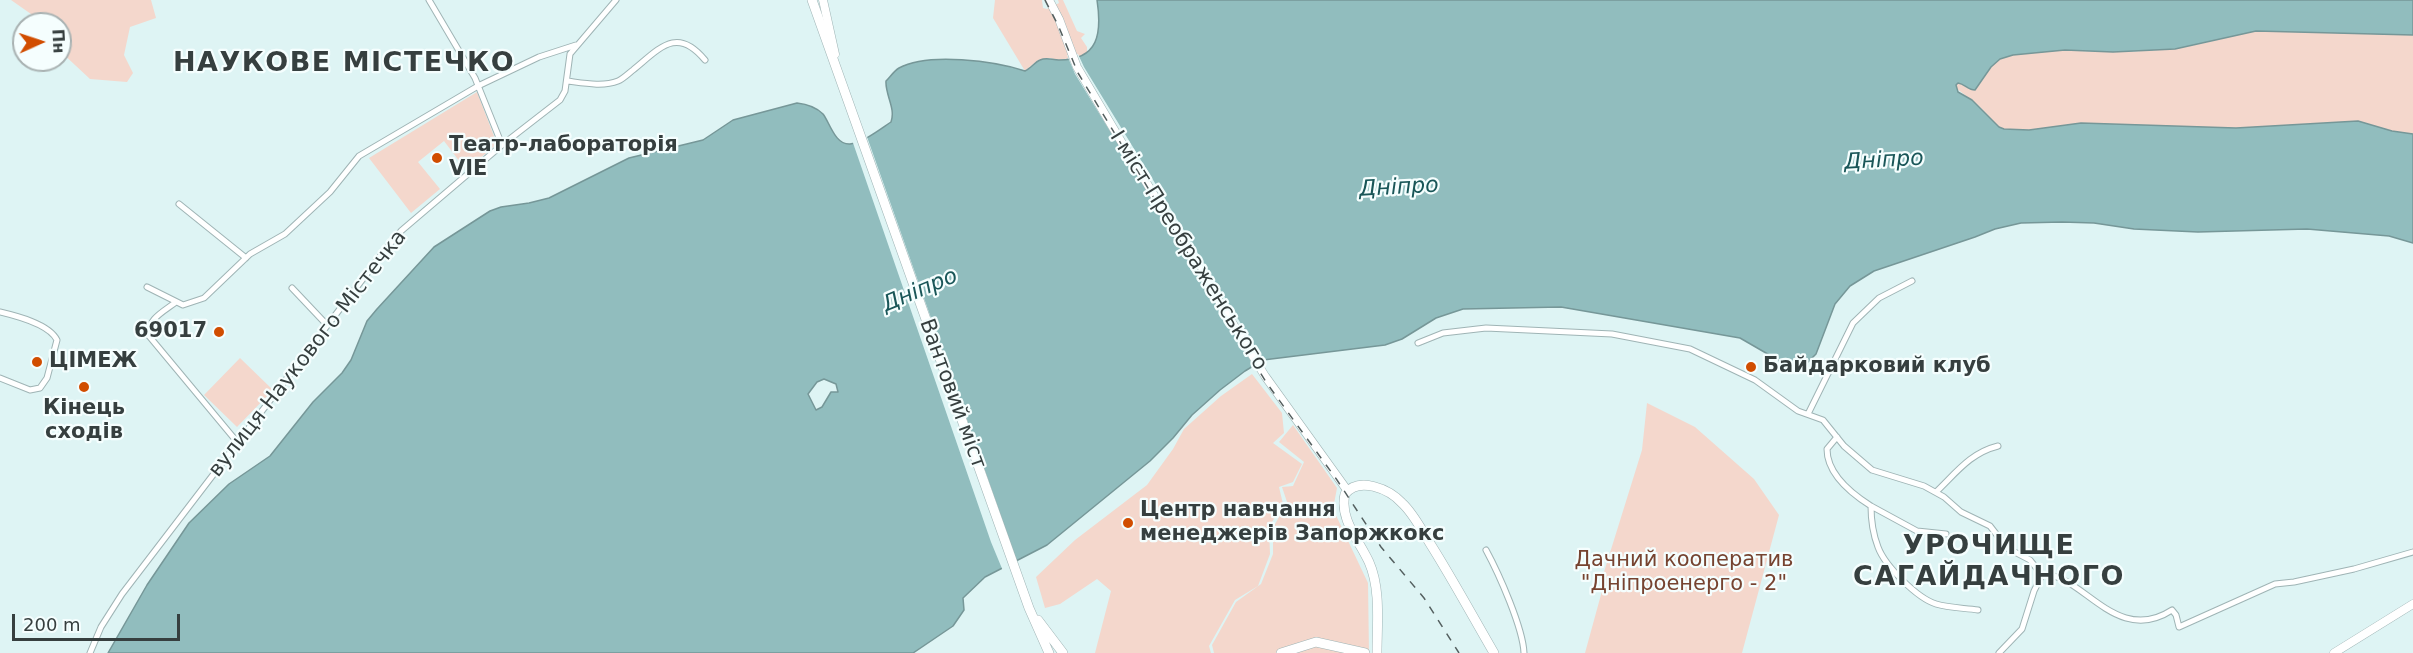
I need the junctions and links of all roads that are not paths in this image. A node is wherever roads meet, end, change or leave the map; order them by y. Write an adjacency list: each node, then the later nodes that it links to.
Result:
1 (429, 0): 10 (street)
2 (616, 0): 6 (street, вулиця Наукового Містечка)
3 (812, 0): 8 (main road, Вантовий міст)
4 (823, 0): 8 (main road)
5 (1049, 0): 26 (main road, I міст Преображенського)
6 (576, 45): 9 (street, вулиця Наукового Містечка); 10 (street)
7 (705, 60): 9 (street)
8 (840, 78): 34 (main road, Вантовий міст)
9 (567, 81): 11 (street, вулиця Наукового Містечка)
10 (478, 86): 11 (street); 13 (street)
11 (502, 145): 19 (street, вулиця Наукового Містечка)
12 (179, 204): 13 (street)
13 (246, 258): 17 (street)
14 (1912, 281): 22 (street)
15 (147, 287): 17 (street)
16 (292, 288): 19 (street)
17 (176, 303): 24 (street)
18 (0, 312): 21 (street)
19 (327, 325): 24 (street, вулиця Наукового Містечка)
20 (1419, 343): 22 (street)
21 (0, 378)
22 (1808, 414): 23 (street)
23 (1837, 437): 27 (street); 28 (street)
24 (238, 443): 36 (street, вулиця Наукового Містечка)
25 (1998, 446): 27 (street)
26 (1345, 488): 41 (main road); 42 (main road)
27 (1936, 492): 32 (street)
28 (1870, 506): 29 (street); 35 (street)
29 (1946, 534)
30 (1486, 550): 43 (street)
31 (2413, 552): 32 (street)
32 (2042, 575): 44 (street)
33 (2411, 605): 45 (main road)
34 (1029, 608): 37 (main road); 38 (main road)
35 (1978, 610)
36 (90, 653)
37 (1049, 653)
38 (1063, 653)
39 (1281, 653): 40 (main road)
40 (1365, 653)
41 (1377, 653)
42 (1494, 653)
43 (1524, 653)
44 (1999, 653)
45 (2334, 653)

